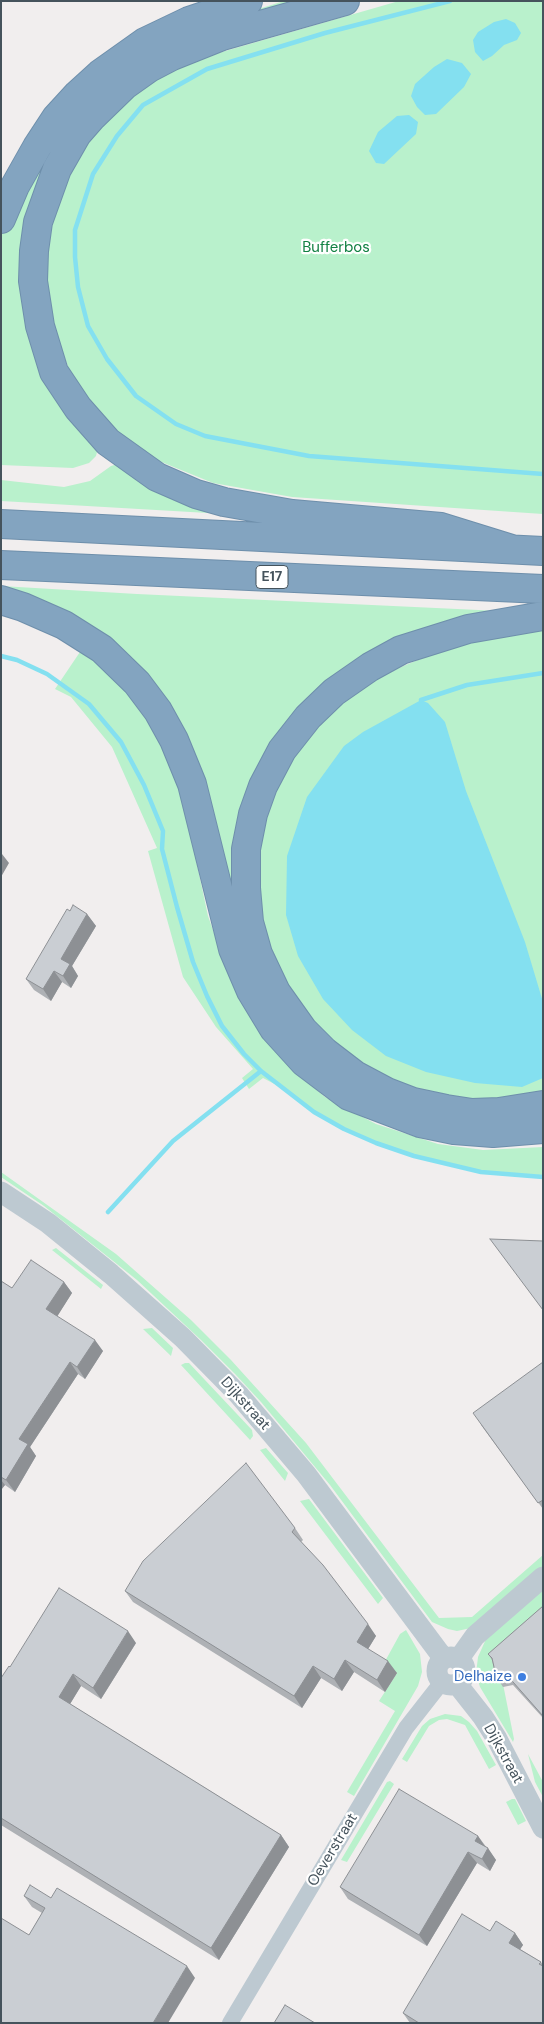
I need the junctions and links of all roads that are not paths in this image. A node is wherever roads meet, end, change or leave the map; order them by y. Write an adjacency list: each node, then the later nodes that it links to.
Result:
1 (248, 1): 3 (highway)
2 (345, 1): 5 (highway)
3 (1, 219)
4 (1, 524): 5 (highway)
5 (512, 549): 6 (highway)
6 (543, 551)
7 (1, 564): 8 (highway, E17)
8 (543, 589)
9 (1, 600): 12 (highway)
10 (543, 616): 11 (highway)
11 (543, 1105)
12 (538, 1132)
13 (1, 1192): 15 (street, Dijkstraat)
14 (543, 1577): 15 (street)
15 (451, 1660): 16 (street)
16 (450, 1683): 17 (street, Dijkstraat); 18 (street, Oeverstraat)
17 (543, 1828)
18 (230, 2023)

